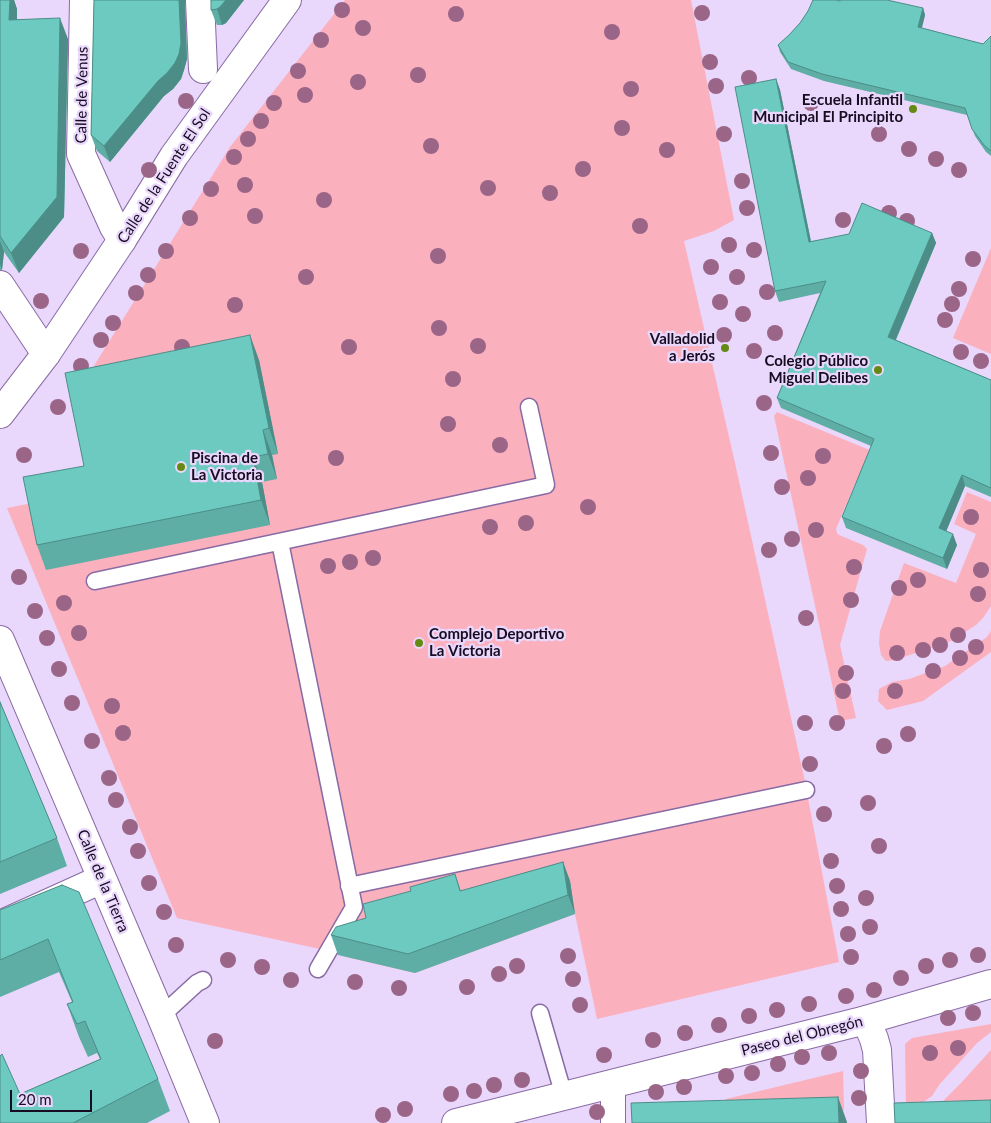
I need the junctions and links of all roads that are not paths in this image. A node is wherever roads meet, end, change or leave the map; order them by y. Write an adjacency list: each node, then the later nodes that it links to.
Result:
1 (84, 0): 5 (street, Calle de Venus)
2 (287, 0): 5 (street, Calle de la Fuente El Sol)
3 (200, 2): 4 (street)
4 (203, 69)
5 (122, 240): 7 (street, Calle de la Fuente El Sol)
6 (0, 285): 7 (street)
7 (46, 354): 9 (street, Calle de la Fuente El Sol)
8 (529, 407): 10 (lane)
9 (0, 414)
10 (280, 542): 11 (lane); 15 (lane)
11 (95, 581)
12 (0, 640): 14 (street, Calle de la Tierra)
13 (806, 790): 15 (lane)
14 (102, 878): 16 (street); 21 (street, Calle de la Tierra)
15 (350, 886): 17 (lane)
16 (0, 925)
17 (318, 969)
18 (204, 980): 21 (lane)
19 (991, 984): 22 (street, Paseo del Obregón)
20 (540, 1013): 24 (lane)
21 (162, 1016): 26 (street, Calle de la Tierra)
22 (866, 1020): 23 (street, Paseo del Obregón); 28 (street)
23 (612, 1084): 24 (street, Paseo del Obregón); 27 (street)
24 (564, 1096): 25 (street, Paseo del Obregón)
25 (463, 1122)
26 (205, 1123)
27 (614, 1123)
28 (881, 1123)

